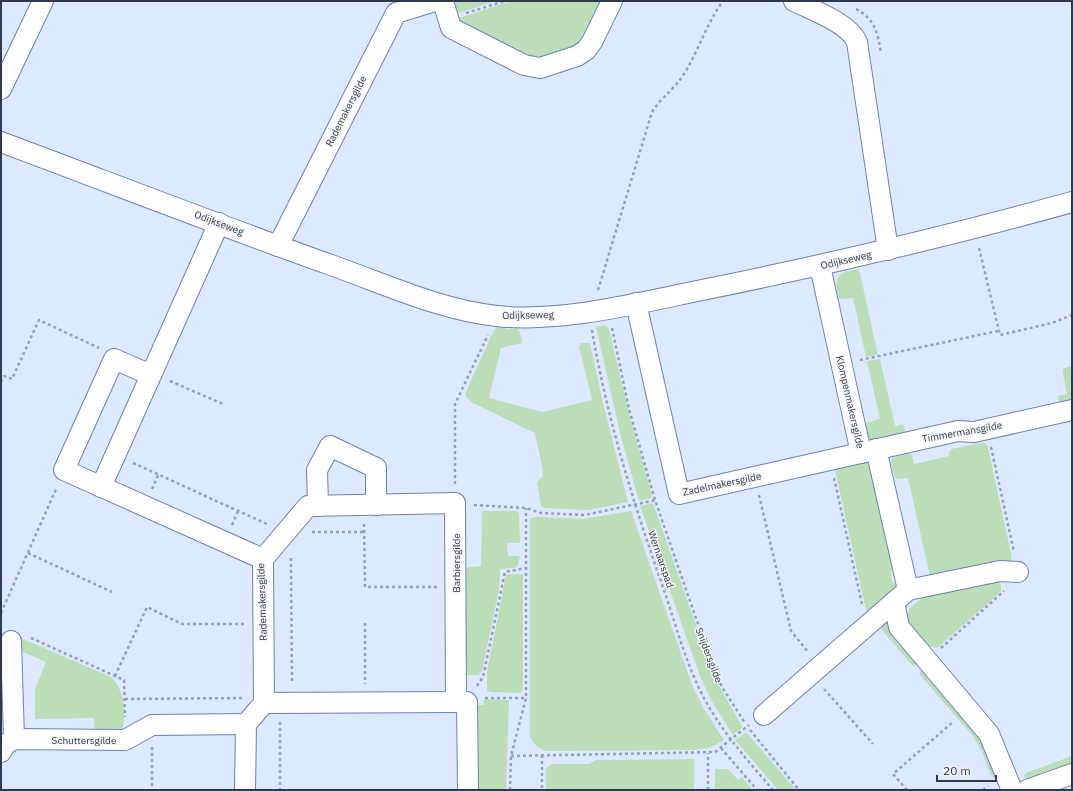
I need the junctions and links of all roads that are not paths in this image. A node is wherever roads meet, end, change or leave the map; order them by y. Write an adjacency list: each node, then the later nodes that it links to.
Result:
1 (43, 1): 7 (street)
2 (435, 1): 5 (street, Rademakersgilde)
3 (612, 1): 6 (street)
4 (794, 1): 12 (street)
5 (393, 7): 11 (street, Rademakersgilde)
6 (446, 10)
7 (1, 89)
8 (1, 142): 10 (street, Odijkseweg)
9 (1072, 202): 12 (street, Odijkseweg)
10 (219, 223): 11 (street, Odijkseweg); 15 (street)
11 (278, 246): 14 (street, Odijkseweg)
12 (888, 250): 13 (street, Odijkseweg)
13 (820, 266): 14 (street, Odijkseweg); 17 (street, Klompenmakersgilde)
14 (636, 303): 17 (street, Zadelmakersgilde)
15 (160, 379): 18 (street); 18 (street, Rademakersgilde)
16 (1072, 410): 17 (street, Timmermansgilde)
17 (869, 451): 23 (street, Klompenmakersgilde)
18 (101, 487): 21 (street, Rademakersgilde)
19 (370, 505): 20 (street); 20 (street); 25 (street, Barbiersgilde)
20 (318, 506): 21 (street)
21 (262, 559): 26 (street, Rademakersgilde)
22 (1018, 572): 23 (street)
23 (901, 596): 27 (street); 33 (street, Klompenmakersgilde)
24 (18, 639): 29 (street, Schuttersgilde)
25 (462, 702): 26 (street); 32 (street, Barbiersgilde)
26 (264, 703): 28 (street)
27 (764, 715)
28 (246, 724): 29 (street, Schuttersgilde); 31 (street)
29 (7, 746)
30 (1072, 774): 34 (street)
31 (245, 790)
32 (468, 790)
33 (1012, 790)
34 (1027, 790)

